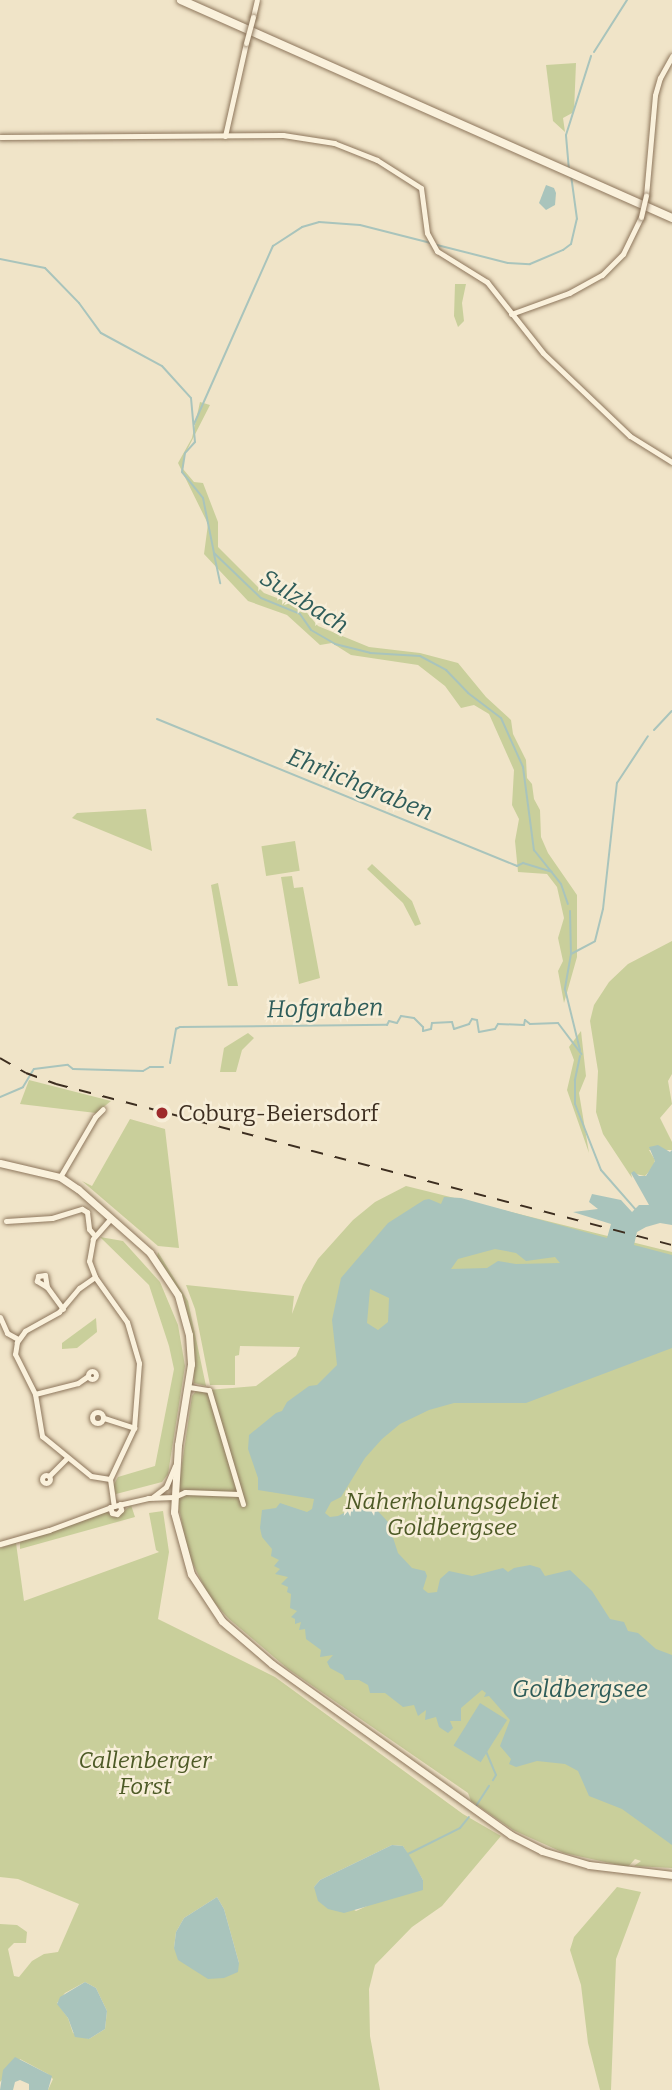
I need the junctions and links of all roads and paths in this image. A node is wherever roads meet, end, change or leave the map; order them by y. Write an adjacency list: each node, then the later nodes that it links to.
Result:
1 (181, 0): 6 (main road)
2 (257, 0): 4 (street, bridge)
3 (672, 56): 7 (street, bridge)
4 (225, 136): 5 (street); 7 (street)
5 (0, 137)
6 (672, 218)
7 (511, 314): 8 (street)
8 (672, 462)
9 (103, 1109): 11 (street)
10 (0, 1163): 11 (street)
11 (60, 1177): 12 (street)
12 (111, 1217): 14 (street); 21 (street)
13 (6, 1221): 14 (street)
14 (95, 1236): 15 (street)
15 (95, 1277): 17 (street); 24 (street)
16 (47, 1287): 17 (street)
17 (63, 1309): 19 (street)
18 (0, 1317): 19 (street)
19 (18, 1339): 22 (street)
20 (88, 1376): 22 (street)
21 (189, 1387): 26 (street); 31 (street)
22 (35, 1394): 25 (street)
23 (104, 1418): 24 (street)
24 (134, 1428): 28 (street)
25 (67, 1458): 27 (street); 28 (street)
26 (176, 1462): 29 (street); 30 (street)
27 (49, 1476)
28 (110, 1479): 34 (street)
29 (160, 1492): 30 (street); 32 (street)
30 (174, 1493): 31 (street); 32 (street); 36 (street)
31 (239, 1494): 33 (street)
32 (153, 1497): 34 (street)
33 (243, 1504)
34 (115, 1506): 35 (street)
35 (0, 1544)
36 (672, 1875)

